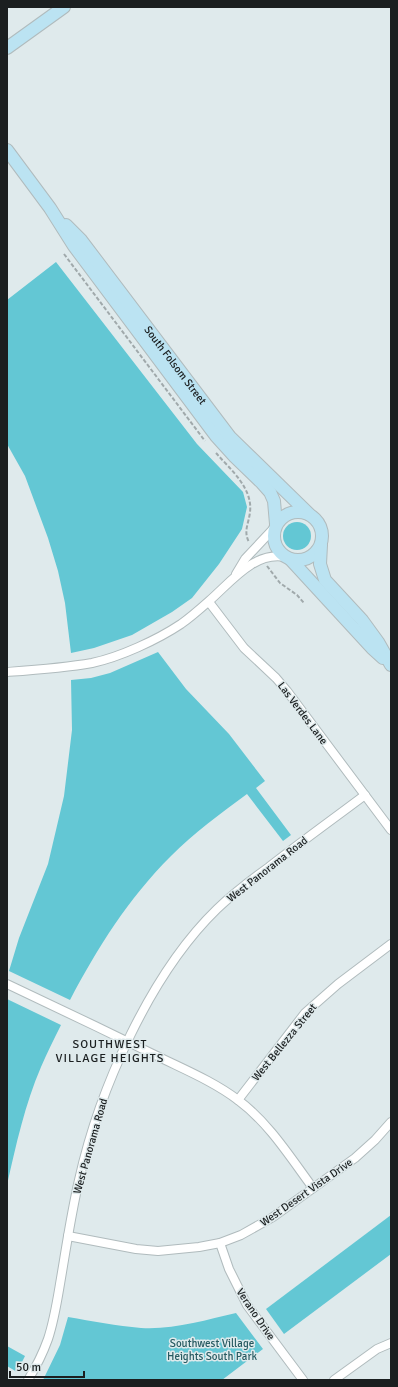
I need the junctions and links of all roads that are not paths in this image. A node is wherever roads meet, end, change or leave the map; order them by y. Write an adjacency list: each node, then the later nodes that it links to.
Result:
1 (64, 7): 2 (street)
2 (7, 48)
3 (7, 150): 4 (street, South Folsom Street)
4 (50, 208): 5 (street, South Folsom Street); 6 (street, South Folsom Street)
5 (309, 514): 6 (street); 7 (street)
6 (275, 526): 8 (street); 9 (street)
7 (321, 543): 8 (street); 11 (street)
8 (288, 559): 9 (street); 11 (street)
9 (234, 577): 10 (street)
10 (209, 602): 12 (street); 13 (street, Las Verdes Lane)
11 (391, 665)
12 (7, 672)
13 (365, 795): 14 (street, Las Verdes Lane); 17 (street, West Panorama Road)
14 (391, 830)
15 (391, 944): 18 (street, West Bellezza Street)
16 (7, 984): 17 (street)
17 (128, 1042): 18 (street); 21 (street, West Panorama Road)
18 (238, 1100): 20 (street)
19 (391, 1122): 20 (street, West Desert Vista Drive)
20 (312, 1188): 22 (street, West Desert Vista Drive)
21 (68, 1236): 22 (street, West Desert Vista Drive); 24 (street, West Panorama Road)
22 (220, 1242): 25 (street, Verano Drive)
23 (391, 1343): 26 (street)
24 (28, 1380)
25 (303, 1380)
26 (334, 1380)

